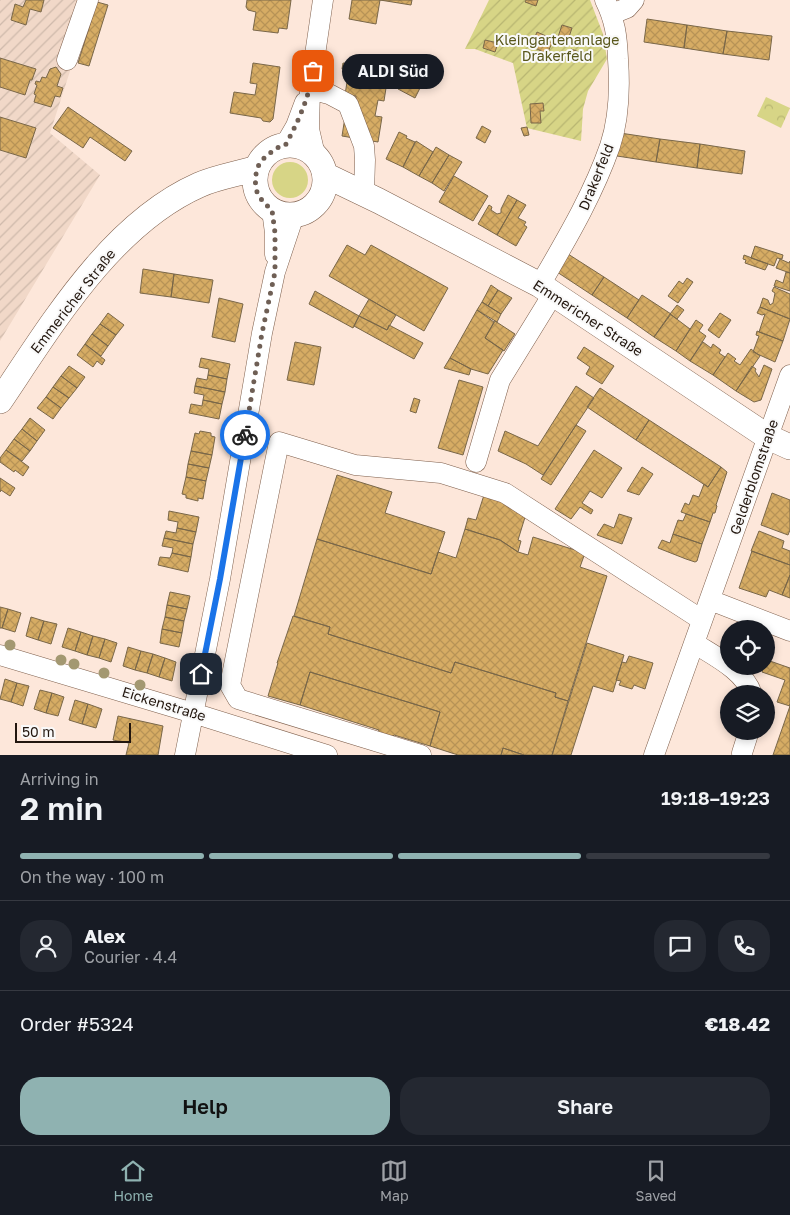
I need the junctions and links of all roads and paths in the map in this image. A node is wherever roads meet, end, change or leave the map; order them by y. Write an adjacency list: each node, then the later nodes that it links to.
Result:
1 (88, 0): 5 (street)
2 (323, 0): 6 (street)
3 (634, 0): 4 (street)
4 (609, 7): 11 (street, Drakerfeld)
5 (67, 60)
6 (310, 89): 7 (street); 8 (street); 10 (street)
7 (285, 146): 8 (main road); 9 (main road)
8 (320, 176): 9 (main road); 10 (main road, Emmericher Straße)
9 (270, 196): 13 (main road, Emmericher Straße); 23 (street)
10 (372, 197): 11 (main road, Emmericher Straße)
11 (546, 289): 14 (main road, Emmericher Straße); 16 (street, Drakerfeld)
12 (790, 375): 14 (street, Gelderblomstraße)
13 (0, 401)
14 (768, 437): 15 (main road, Emmericher Straße); 17 (street, Gelderblomstraße)
15 (790, 447)
16 (476, 462)
17 (710, 600): 18 (street, Gelderblomstraße); 19 (street)
18 (702, 620): 20 (street, Gelderblomstraße); 28 (street)
19 (790, 631)
20 (694, 643): 22 (street); 29 (street, Gelderblomstraße)
21 (0, 655): 23 (street, Eickenstraße)
22 (749, 685)
23 (193, 713): 26 (street); 27 (street, Eickenstraße)
24 (746, 740): 25 (street)
25 (742, 753)
26 (185, 755)
27 (327, 755)
28 (421, 755)
29 (654, 755)

